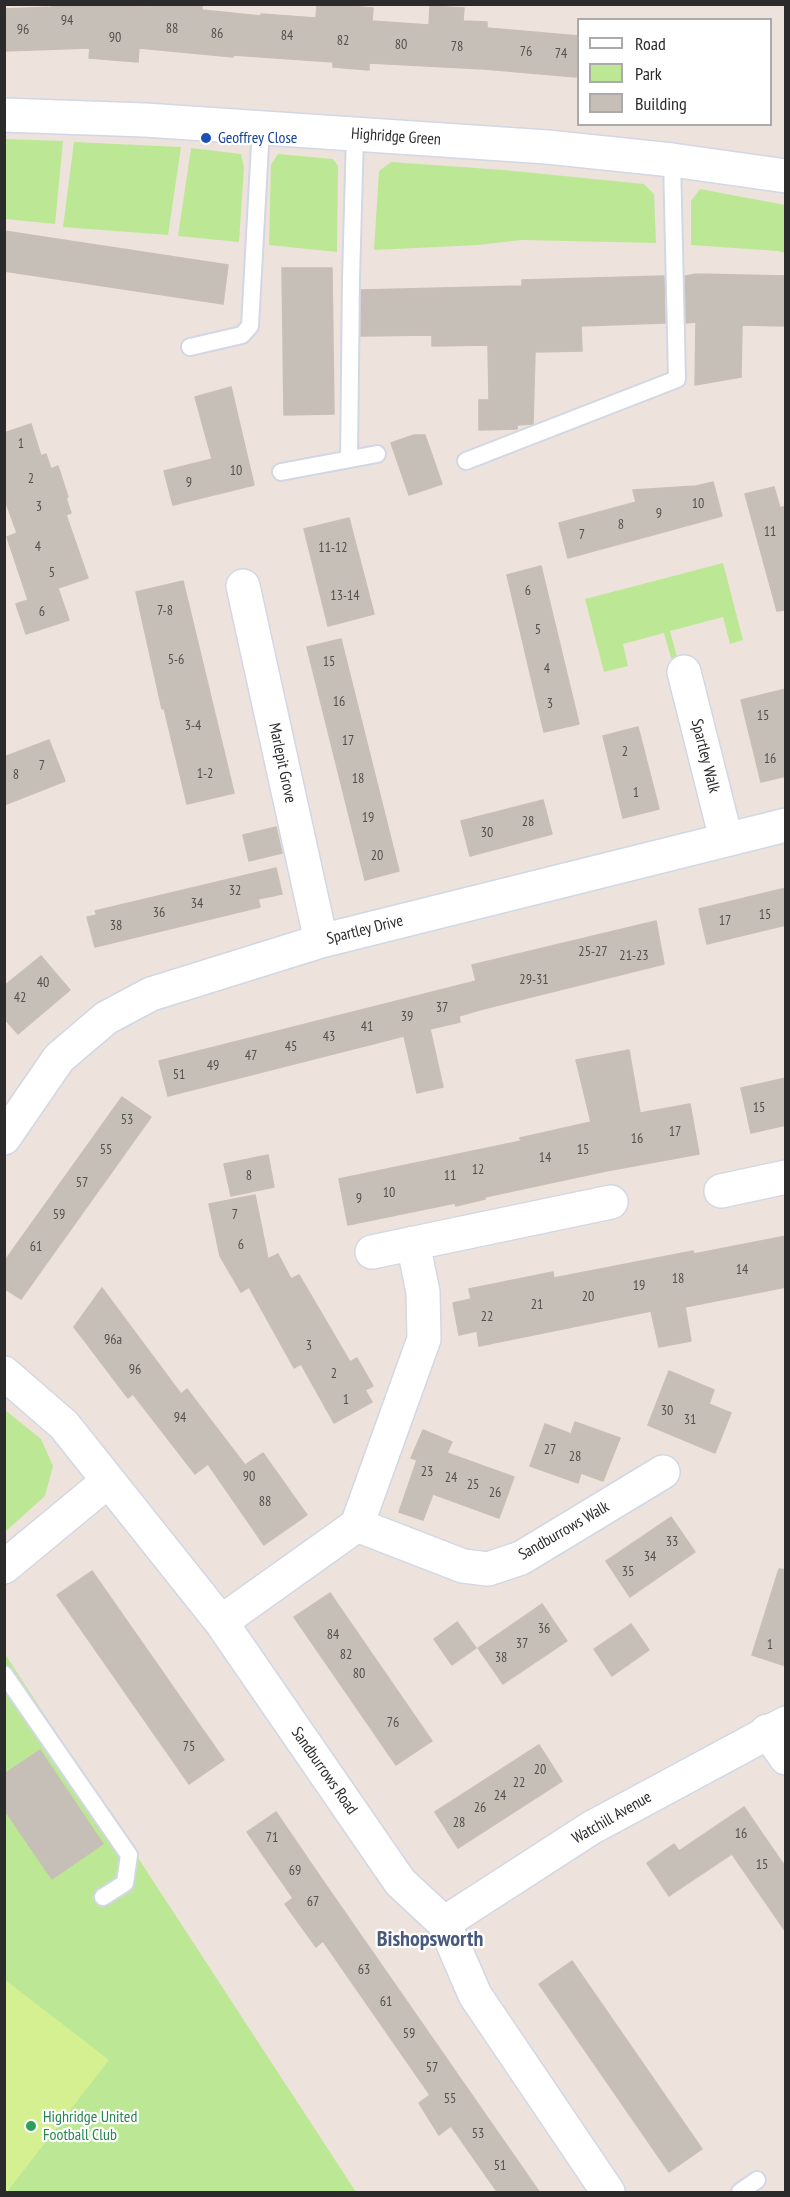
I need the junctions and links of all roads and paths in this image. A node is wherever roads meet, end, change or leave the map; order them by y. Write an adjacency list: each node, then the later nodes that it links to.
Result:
1 (4, 115): 2 (street, Highridge Green)
2 (261, 128): 3 (street, Highridge Green); 6 (lane)
3 (356, 134): 4 (street, Highridge Green); 8 (lane)
4 (672, 160): 5 (street, Highridge Green); 9 (lane)
5 (786, 176)
6 (190, 347)
7 (377, 454): 8 (lane)
8 (349, 459): 10 (lane)
9 (466, 460)
10 (281, 472)
11 (243, 586): 15 (street, Marlepit Grove)
12 (684, 672): 14 (street, Spartley Walk)
13 (786, 825): 14 (street, Spartley Drive)
14 (726, 839): 15 (street, Spartley Drive)
15 (321, 941): 16 (street, Spartley Drive)
16 (4, 1138)
17 (786, 1177): 18 (street)
18 (721, 1191)
19 (611, 1202): 20 (street)
20 (413, 1243): 21 (street); 25 (street)
21 (372, 1252)
22 (4, 1374): 24 (street, Sandburrows Road)
23 (663, 1472): 25 (street, Sandburrows Walk)
24 (108, 1481): 26 (street); 27 (street, Sandburrows Road)
25 (357, 1525): 27 (street)
26 (4, 1567)
27 (221, 1622): 32 (street, Sandburrows Road)
28 (4, 1674): 31 (lane)
29 (776, 1727): 30 (street); 32 (street, Watchill Avenue)
30 (786, 1758)
31 (103, 1897)
32 (444, 1923): 34 (street, Sandburrows Road)
33 (757, 2180): 35 (lane)
34 (608, 2193)
35 (740, 2193)

